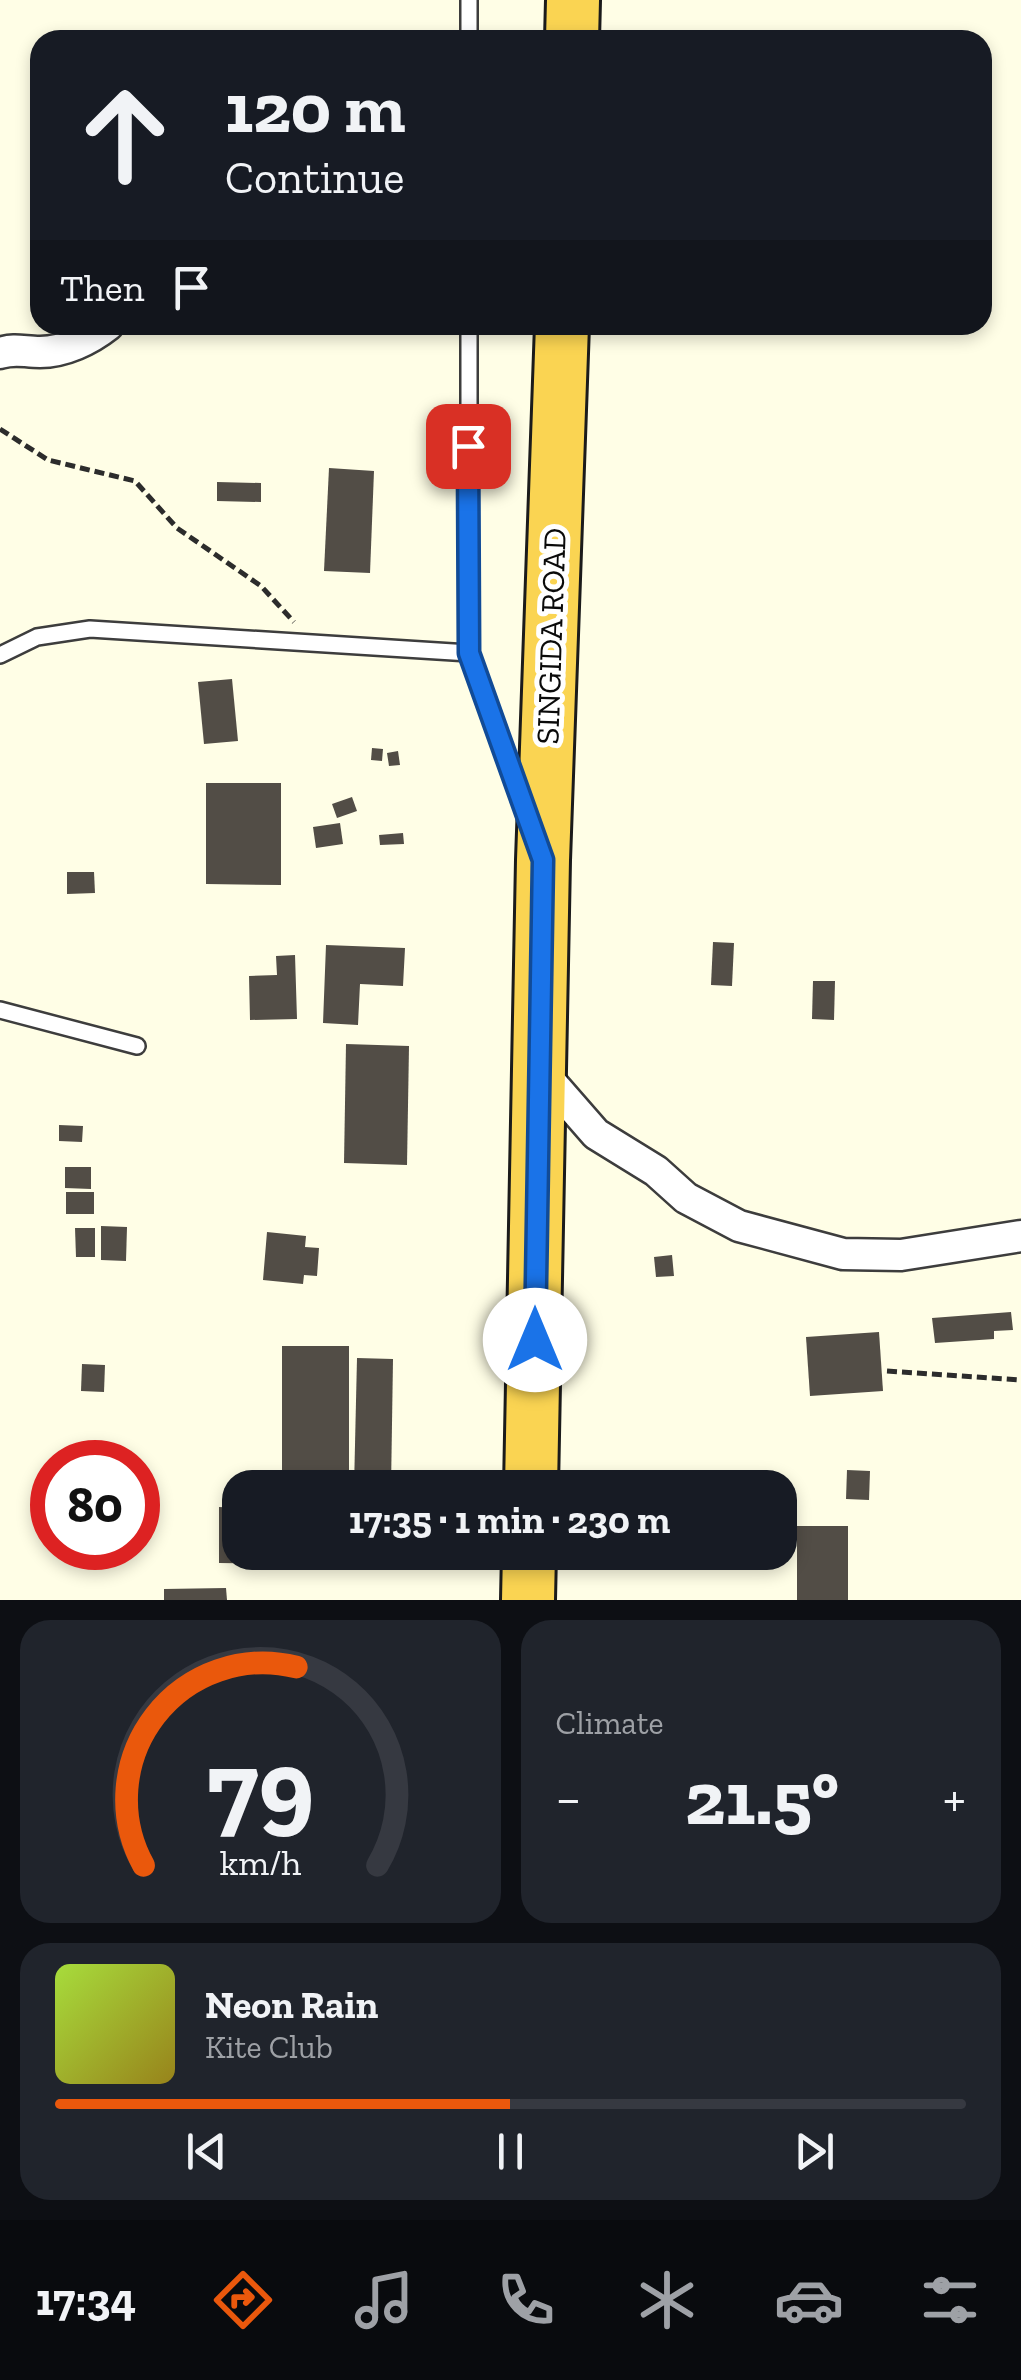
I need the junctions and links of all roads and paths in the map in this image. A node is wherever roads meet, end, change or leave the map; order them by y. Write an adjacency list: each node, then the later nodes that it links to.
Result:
1 (469, 0): 3 (lane)
2 (573, 0): 4 (highway)
3 (469, 30)
4 (572, 30)
5 (93, 335): 8 (street)
6 (469, 335): 11 (lane)
7 (562, 335): 13 (highway, SINGIDA ROAD)
8 (0, 353)
9 (0, 429): 10 (path)
10 (312, 642): 11 (lane); 12 (lane)
11 (469, 653): 13 (lane)
12 (0, 655)
13 (543, 860): 16 (highway, SINGIDA ROAD)
14 (0, 1010): 15 (lane)
15 (137, 1046)
16 (538, 1066): 17 (street); 20 (highway, SINGIDA ROAD)
17 (1021, 1236)
18 (887, 1371): 19 (path)
19 (1021, 1380)
20 (531, 1470)
21 (529, 1570): 22 (highway)
22 (528, 1600)

